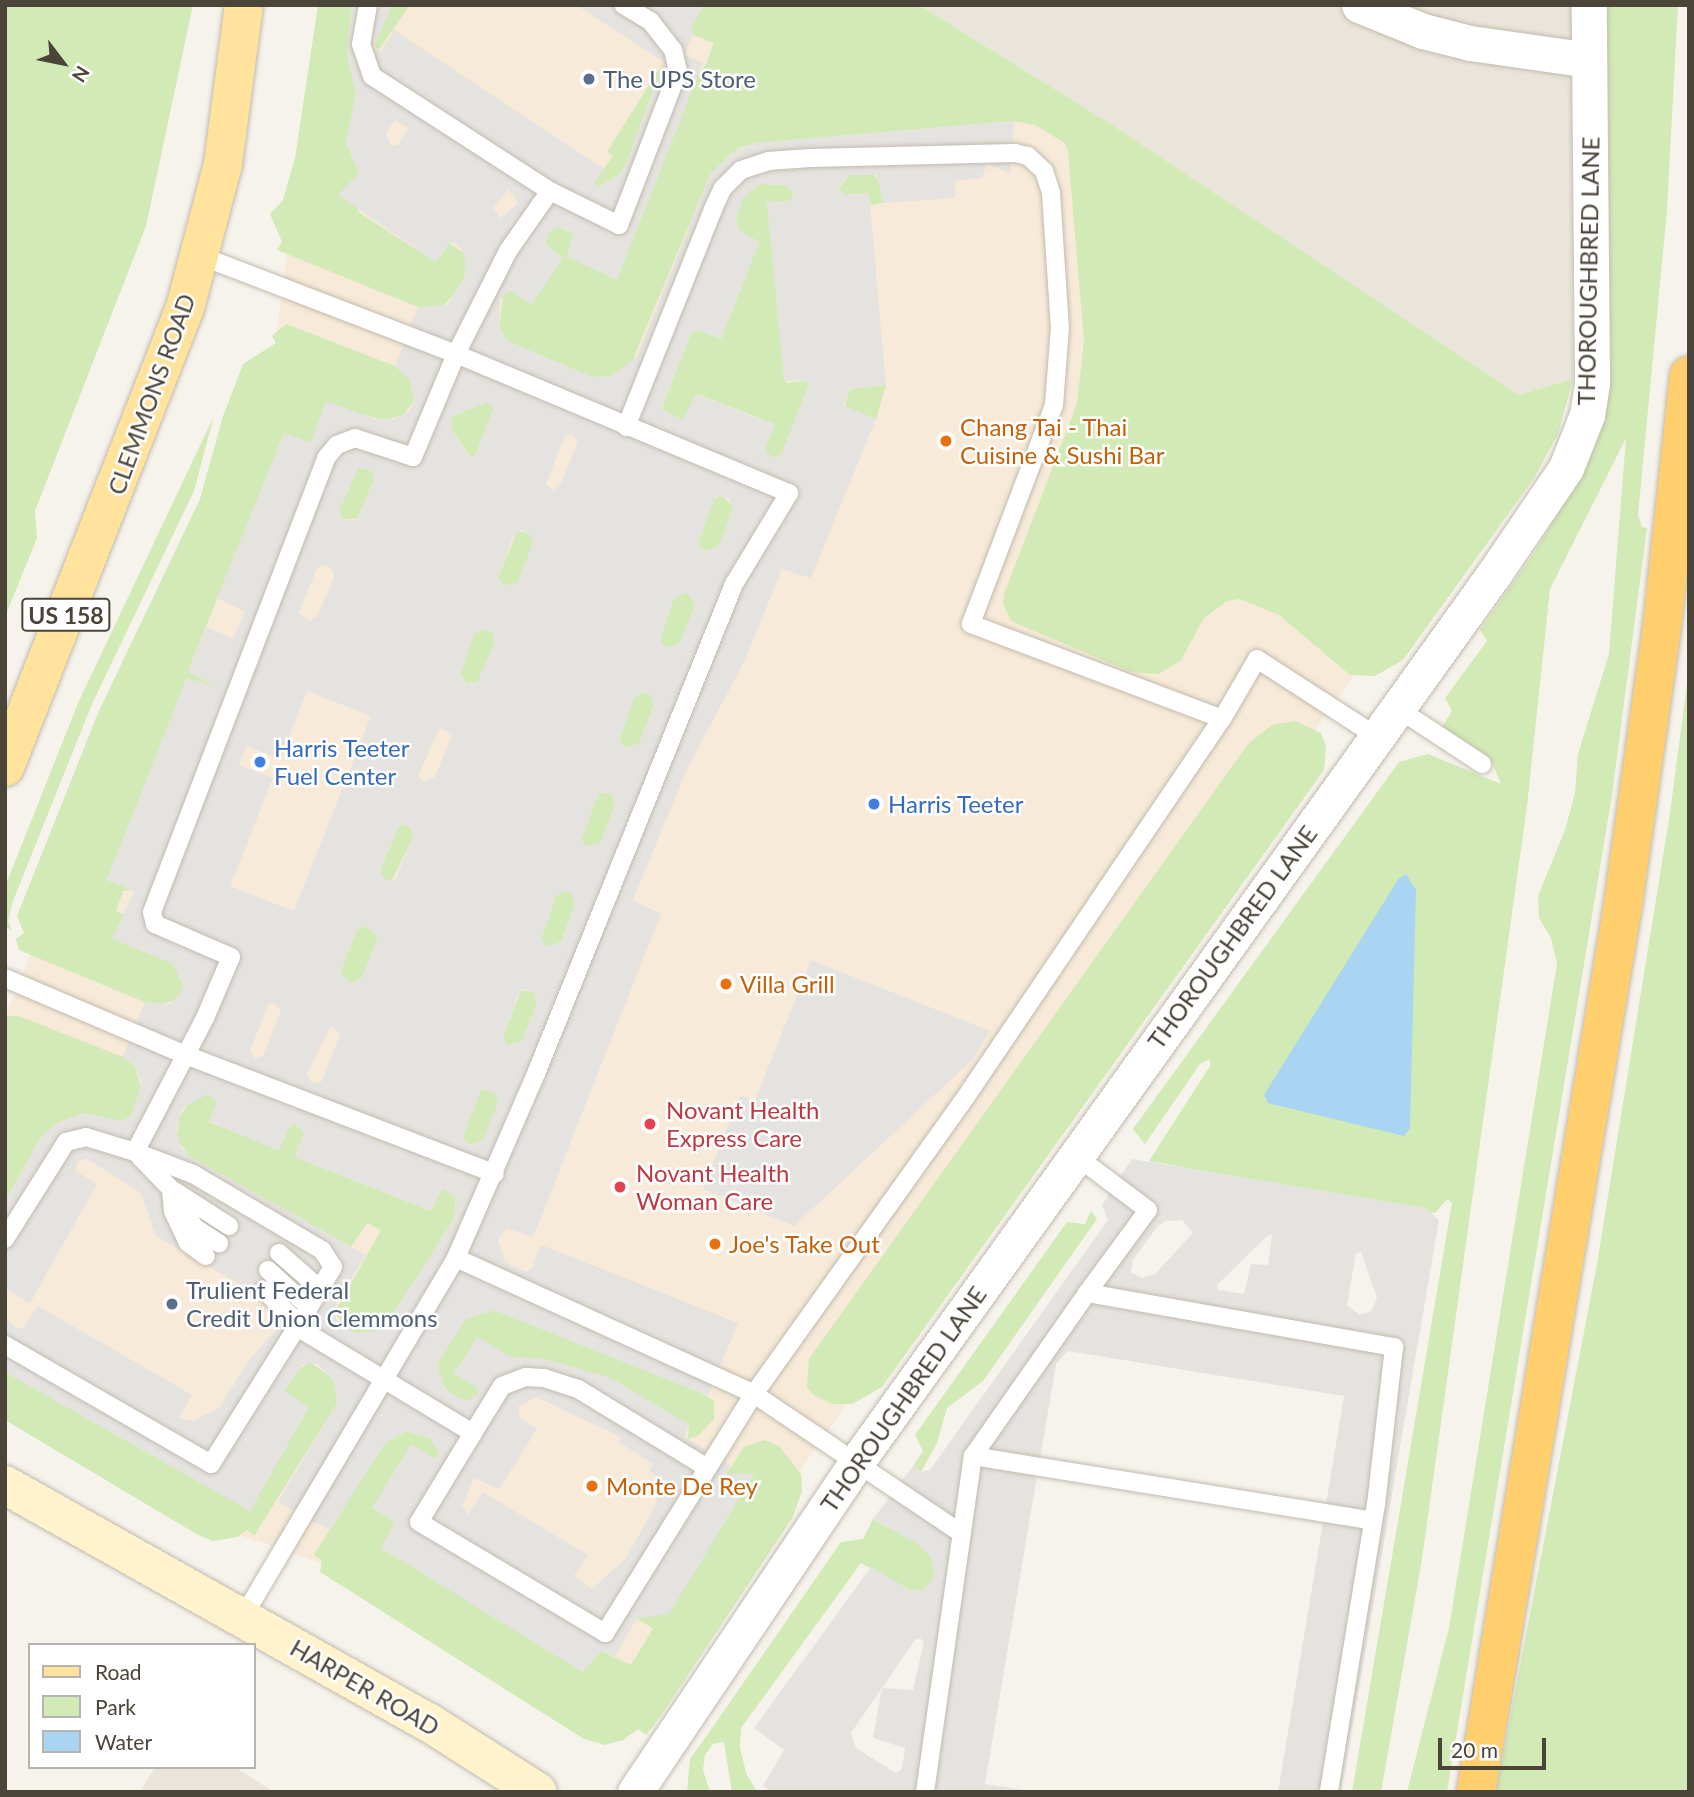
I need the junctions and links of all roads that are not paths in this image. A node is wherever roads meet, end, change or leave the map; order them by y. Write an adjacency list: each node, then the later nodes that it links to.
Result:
1 (244, 5): 8 (main road, CLEMMONS ROAD / US 158)
2 (368, 5): 7 (lane)
3 (623, 5): 7 (lane)
4 (1359, 5): 6 (street)
5 (1589, 5): 6 (street, THOROUGHBRED LANE)
6 (1589, 60): 12 (street, THOROUGHBRED LANE)
7 (550, 191): 9 (lane)
8 (201, 256): 9 (lane); 16 (main road, CLEMMONS ROAD / US 158)
9 (456, 354): 11 (lane); 18 (lane)
10 (1689, 375): 50 (highway)
11 (626, 426): 13 (lane); 21 (lane)
12 (1397, 708): 14 (street, THOROUGHBRED LANE); 15 (lane)
13 (1222, 719): 14 (lane); 37 (lane)
14 (1376, 736): 20 (street, THOROUGHBRED LANE)
15 (1482, 764)
16 (5, 767)
17 (5, 978): 18 (lane)
18 (183, 1054): 19 (lane); 21 (lane)
19 (135, 1152): 22 (lane); 24 (lane); 30 (lane)
20 (1076, 1156): 32 (lane); 40 (street, THOROUGHBRED LANE)
21 (495, 1174): 28 (lane)
22 (171, 1189): 23 (lane); 25 (lane); 27 (lane)
23 (229, 1226)
24 (5, 1240)
25 (219, 1243)
26 (279, 1253): 30 (lane)
27 (206, 1256)
28 (456, 1258): 36 (lane); 37 (lane)
29 (268, 1270): 33 (lane)
30 (320, 1289): 33 (lane)
31 (264, 1290): 34 (lane)
32 (1087, 1293): 39 (lane); 43 (lane)
33 (309, 1307): 34 (lane)
34 (298, 1326): 35 (lane); 36 (lane)
35 (5, 1345)
36 (381, 1379): 38 (lane); 45 (lane)
37 (754, 1394): 40 (lane); 41 (lane)
38 (473, 1433): 41 (lane); 41 (lane)
39 (973, 1455): 43 (lane); 44 (lane)
40 (858, 1460): 44 (lane); 47 (street, THOROUGHBRED LANE)
41 (706, 1467)
42 (5, 1485): 45 (main road, HARPER ROAD)
43 (1373, 1521): 49 (lane)
44 (961, 1533): 48 (lane)
45 (243, 1618): 46 (main road, HARPER ROAD)
46 (538, 1792)
47 (635, 1792)
48 (925, 1792)
49 (1329, 1792)
50 (1476, 1792)

